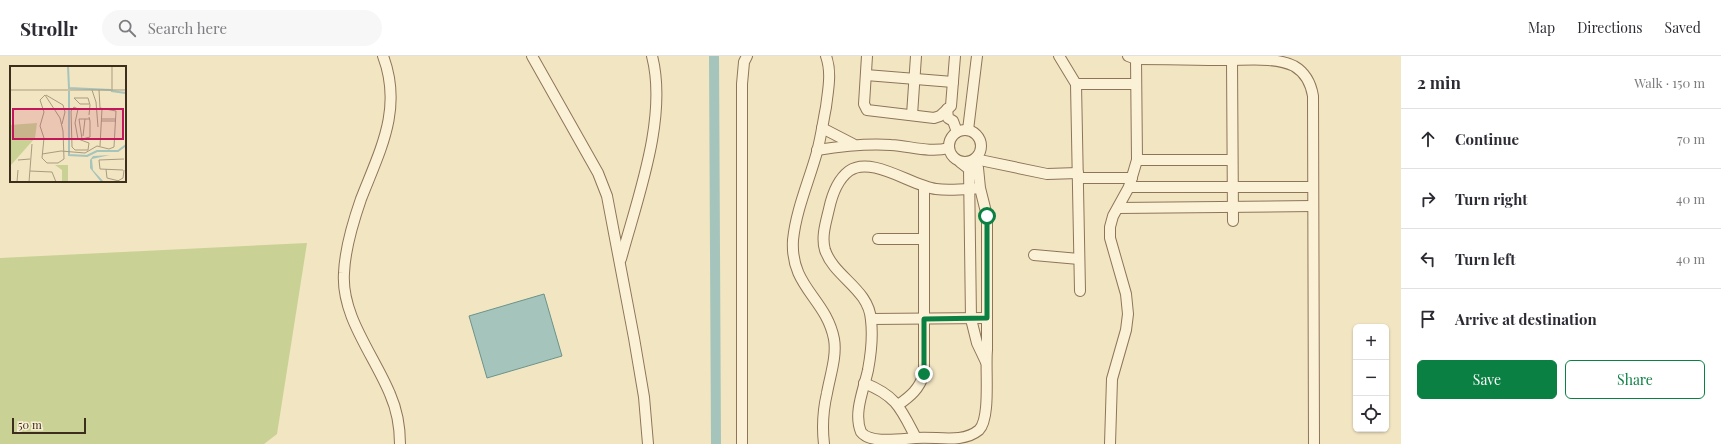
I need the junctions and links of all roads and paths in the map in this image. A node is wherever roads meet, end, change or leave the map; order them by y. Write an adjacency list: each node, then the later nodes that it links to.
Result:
1 (383, 56): 54 (lane)
2 (532, 56): 44 (lane)
3 (652, 56): 44 (lane)
4 (747, 56): 56 (lane)
5 (826, 56): 20 (lane)
6 (867, 56): 13 (lane)
7 (916, 56): 14 (lane)
8 (955, 56): 15 (lane)
9 (977, 56): 21 (lane)
10 (1059, 56): 16 (lane)
11 (1132, 58): 12 (lane); 17 (lane)
12 (1232, 60): 28 (lane); 34 (lane)
13 (866, 75): 14 (lane); 19 (lane)
14 (914, 79): 15 (lane); 19 (lane)
15 (953, 82): 18 (lane)
16 (1076, 84): 17 (lane); 30 (lane)
17 (1136, 84): 27 (lane)
18 (947, 109): 19 (lane); 22 (lane)
19 (912, 115)
20 (822, 128): 23 (lane); 25 (lane)
21 (968, 130): 22 (lane); 26 (lane)
22 (957, 132): 24 (lane)
23 (853, 144): 24 (lane); 25 (lane)
24 (949, 148): 29 (lane)
25 (818, 150): 57 (lane)
26 (977, 157): 29 (lane); 30 (lane); 35 (lane)
27 (1137, 160): 28 (lane); 31 (lane)
28 (1232, 160): 33 (lane)
29 (960, 162): 35 (lane)
30 (1078, 175): 31 (lane); 43 (lane)
31 (1131, 182): 33 (lane); 38 (lane)
32 (924, 187): 35 (lane); 41 (lane); 47 (lane)
33 (1232, 187): 34 (lane); 36 (lane)
34 (1313, 187): 37 (lane)
35 (975, 189): 46 (lane); 49 (lane)
36 (1232, 206): 37 (lane); 38 (lane); 39 (lane)
37 (1313, 206): 59 (lane)
38 (1118, 208): 58 (lane)
39 (1233, 221)
40 (878, 239): 41 (lane)
41 (924, 239): 48 (lane)
42 (1034, 255): 43 (lane)
43 (1079, 259): 45 (lane)
44 (620, 262): 55 (lane)
45 (1080, 291)
46 (987, 318): 49 (lane); 50 (lane)
47 (871, 319): 48 (lane); 51 (lane)
48 (924, 319): 49 (lane); 52 (lane)
49 (971, 319): 50 (lane)
50 (986, 362): 53 (lane)
51 (864, 383): 52 (lane); 53 (lane)
52 (898, 405): 53 (lane)
53 (916, 438)
54 (400, 444)
55 (648, 444)
56 (742, 444)
57 (824, 444)
58 (1110, 444)
59 (1314, 444)

